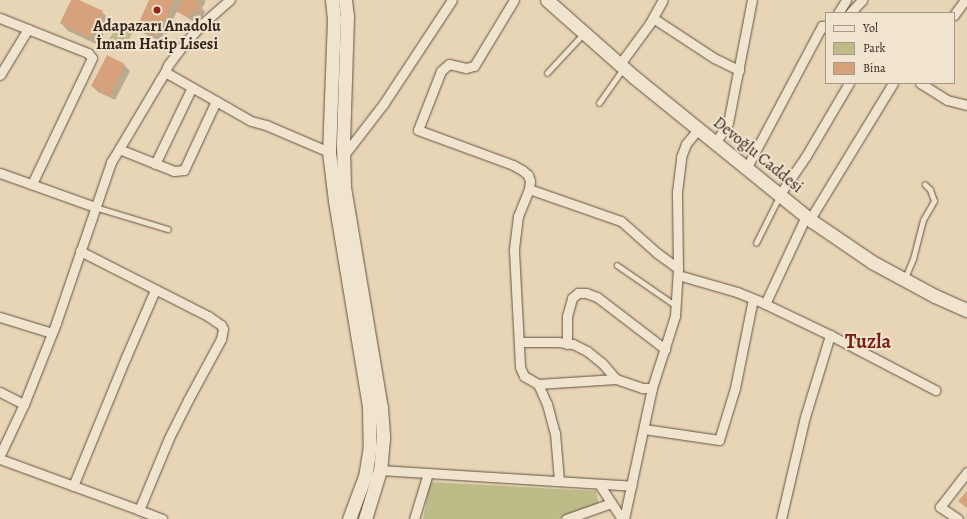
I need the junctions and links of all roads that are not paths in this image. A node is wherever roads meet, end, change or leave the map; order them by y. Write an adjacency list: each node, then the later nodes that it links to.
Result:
1 (230, 0): 22 (street)
2 (332, 0): 35 (street)
3 (345, 0): 36 (street)
4 (452, 0): 36 (street)
5 (514, 0): 42 (street)
6 (663, 0): 16 (street)
7 (752, 0): 21 (street)
8 (845, 0): 12 (street)
9 (862, 0): 13 (street)
10 (965, 0): 14 (street)
11 (551, 1): 19 (street, Devoğlu Caddesi)
12 (839, 12)
13 (851, 12)
14 (955, 14)
15 (0, 18): 18 (street)
16 (653, 18): 20 (street); 21 (street)
17 (825, 28): 38 (street)
18 (28, 29): 24 (street); 40 (street)
19 (585, 32): 20 (street, Devoğlu Caddesi); 23 (lane)
20 (622, 66): 30 (lane); 32 (street, Devoğlu Caddesi)
21 (739, 70): 33 (street)
22 (165, 72): 28 (street); 34 (street)
23 (547, 73)
24 (0, 75)
25 (848, 84): 43 (street)
26 (892, 84): 45 (street)
27 (922, 84): 31 (street)
28 (192, 87): 29 (street); 37 (street)
29 (216, 101): 35 (street); 37 (street)
30 (599, 103)
31 (967, 104)
32 (698, 129): 33 (street, Devoğlu Caddesi); 50 (street)
33 (716, 142): 38 (street, Devoğlu Caddesi)
34 (119, 149): 37 (street); 44 (street)
35 (329, 152): 81 (street)
36 (344, 155): 71 (street)
37 (155, 164)
38 (748, 167): 43 (street, Devoğlu Caddesi)
39 (0, 173): 40 (street)
40 (32, 184): 44 (street)
41 (925, 185): 51 (lane)
42 (529, 188): 50 (street); 60 (street)
43 (780, 194): 45 (street, Devoğlu Caddesi); 47 (lane)
44 (95, 207): 46 (lane); 48 (street)
45 (808, 217): 51 (street, Devoğlu Caddesi); 54 (street)
46 (168, 229)
47 (756, 243)
48 (80, 250): 52 (street); 58 (street)
49 (617, 265): 55 (lane)
50 (678, 272): 53 (street); 55 (street)
51 (904, 280): 56 (street, Devoğlu Caddesi)
52 (156, 290): 76 (street); 79 (street)
53 (753, 298): 54 (street); 69 (street)
54 (765, 304): 59 (street)
55 (676, 306): 62 (street)
56 (967, 308)
57 (0, 317): 58 (street)
58 (52, 333): 68 (street)
59 (830, 335): 66 (street); 86 (street)
60 (519, 342): 61 (street); 64 (street)
61 (567, 344): 62 (street); 63 (street)
62 (665, 348): 65 (street)
63 (616, 379): 64 (street); 65 (street)
64 (538, 384): 74 (street)
65 (652, 388): 69 (street)
66 (935, 390)
67 (0, 392): 68 (street)
68 (24, 404): 70 (street)
69 (644, 429): 77 (street)
70 (0, 457): 76 (street)
71 (380, 470): 73 (street); 82 (street)
72 (967, 472): 87 (street)
73 (428, 473): 74 (street); 83 (street)
74 (559, 481): 75 (street)
75 (599, 484): 77 (street); 78 (street)
76 (73, 486): 79 (street)
77 (631, 486): 85 (street)
78 (611, 503): 84 (street); 85 (street)
79 (139, 510): 80 (street)
80 (162, 519)
81 (349, 519)
82 (365, 519)
83 (414, 519)
84 (566, 519)
85 (623, 519)
86 (781, 519)
87 (958, 519)

